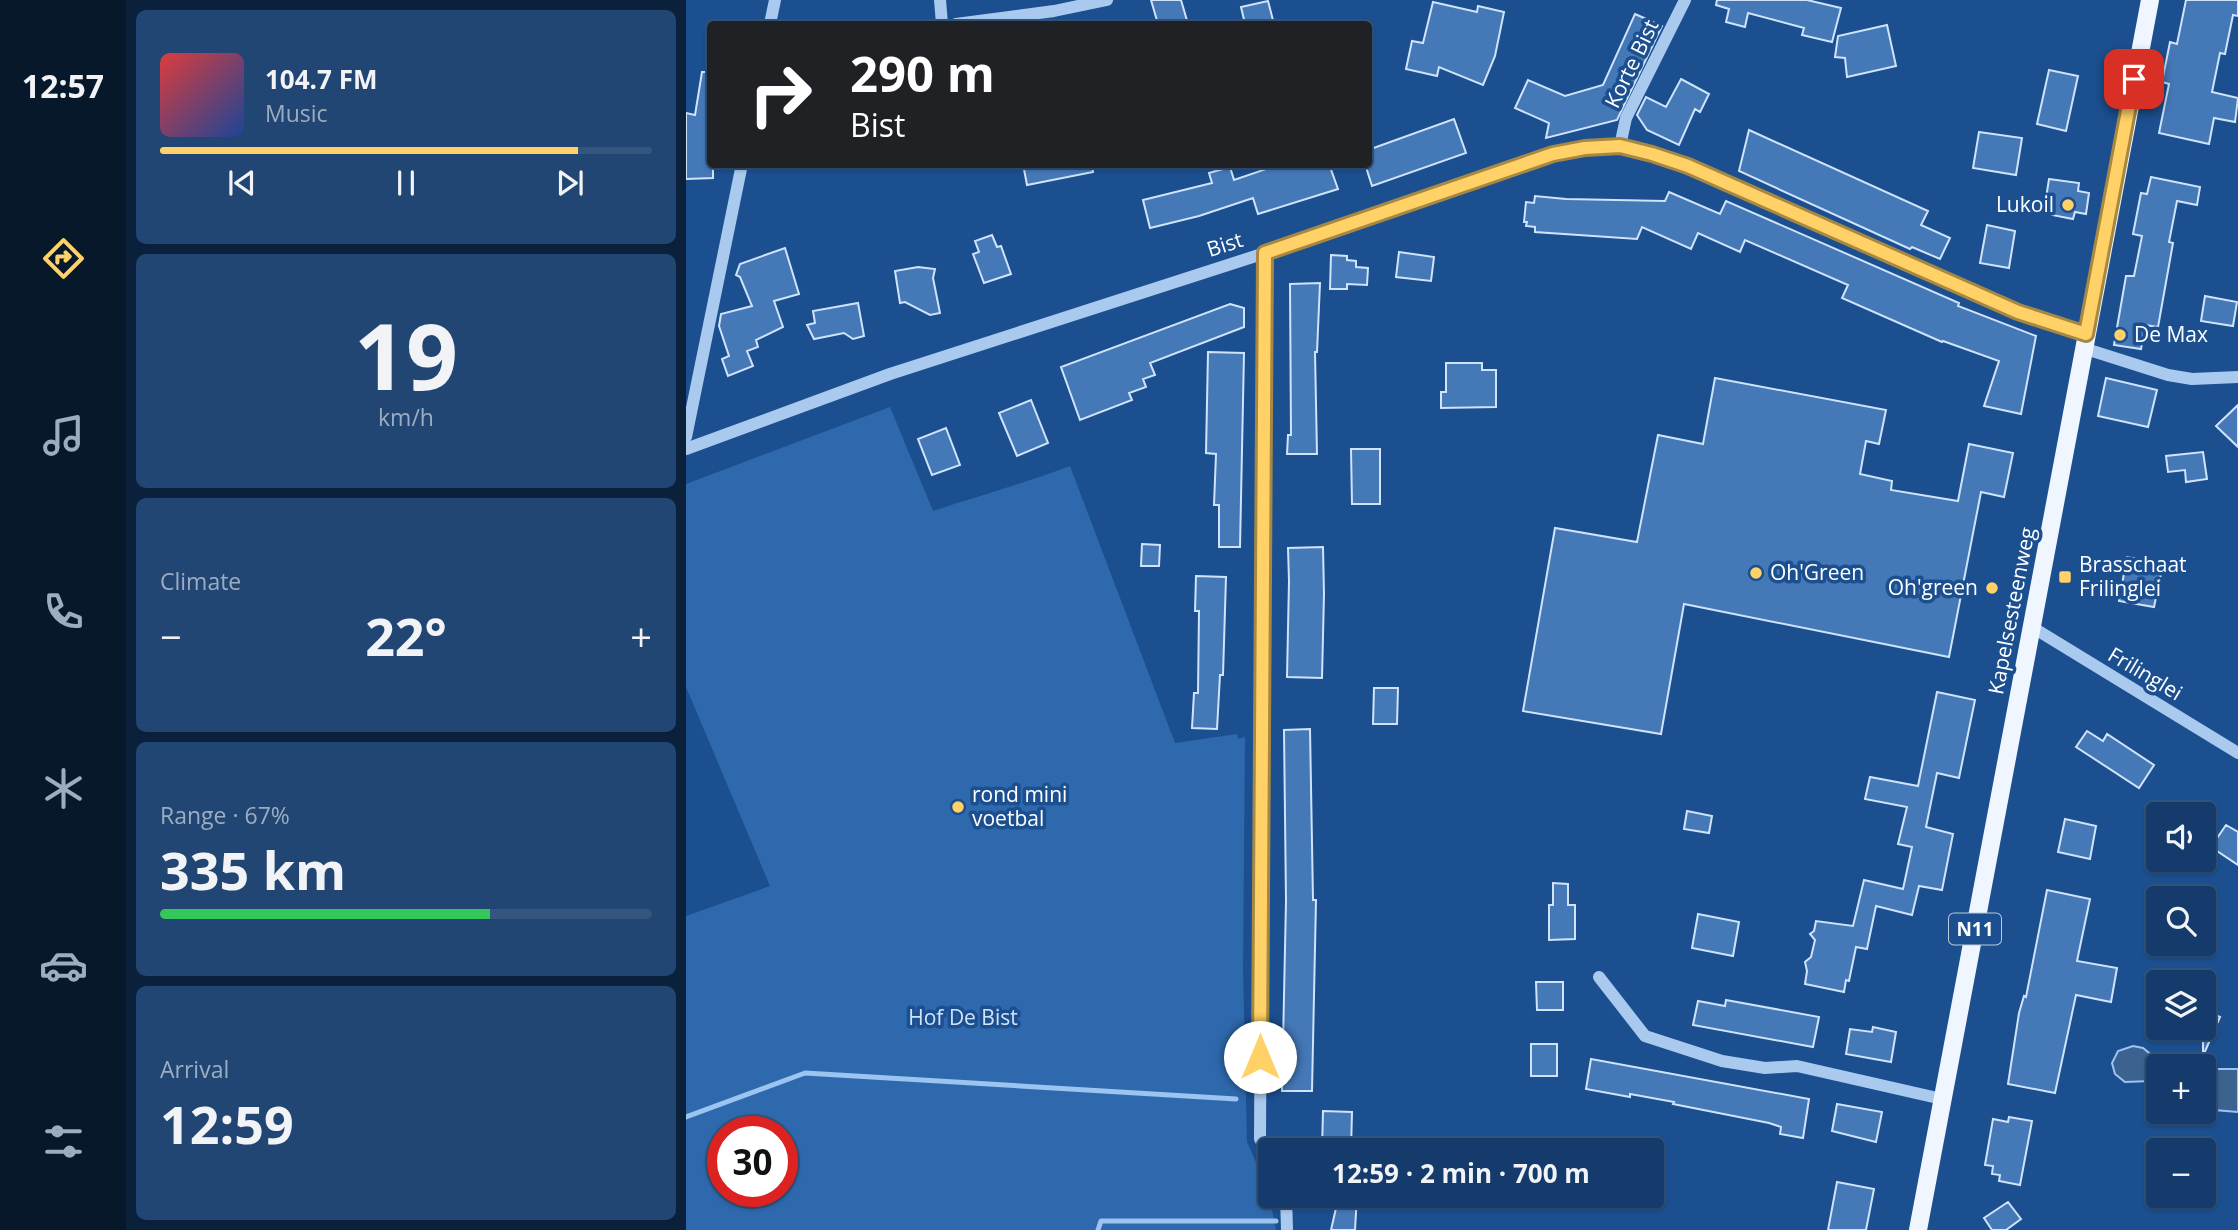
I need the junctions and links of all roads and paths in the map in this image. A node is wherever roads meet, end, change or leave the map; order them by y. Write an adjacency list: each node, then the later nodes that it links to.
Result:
1 (775, 0): 6 (street)
2 (940, 0): 7 (street)
3 (1107, 0): 8 (street)
4 (1685, 0): 9 (street, Korte Bist)
5 (2150, 0): 12 (main road, Kapelsesteenweg / N11)
6 (772, 21)
7 (942, 21)
8 (979, 21)
9 (1620, 146): 11 (street, Bist); 12 (street, Bist)
10 (741, 168): 14 (street)
11 (1265, 253): 15 (street, Bist); 20 (street)
12 (2085, 341): 13 (street, Bist); 16 (main road, Kapelsesteenweg / N11)
13 (2238, 377)
14 (686, 437)
15 (686, 449)
16 (2032, 627): 17 (street, Frilinglei); 19 (main road, Kapelsesteenweg / N11)
17 (2238, 753)
18 (1599, 977): 19 (street)
19 (1942, 1099): 23 (main road, Kapelsesteenweg / N11)
20 (1260, 1138)
21 (1286, 1208): 22 (street)
22 (1287, 1230)
23 (1918, 1230)

